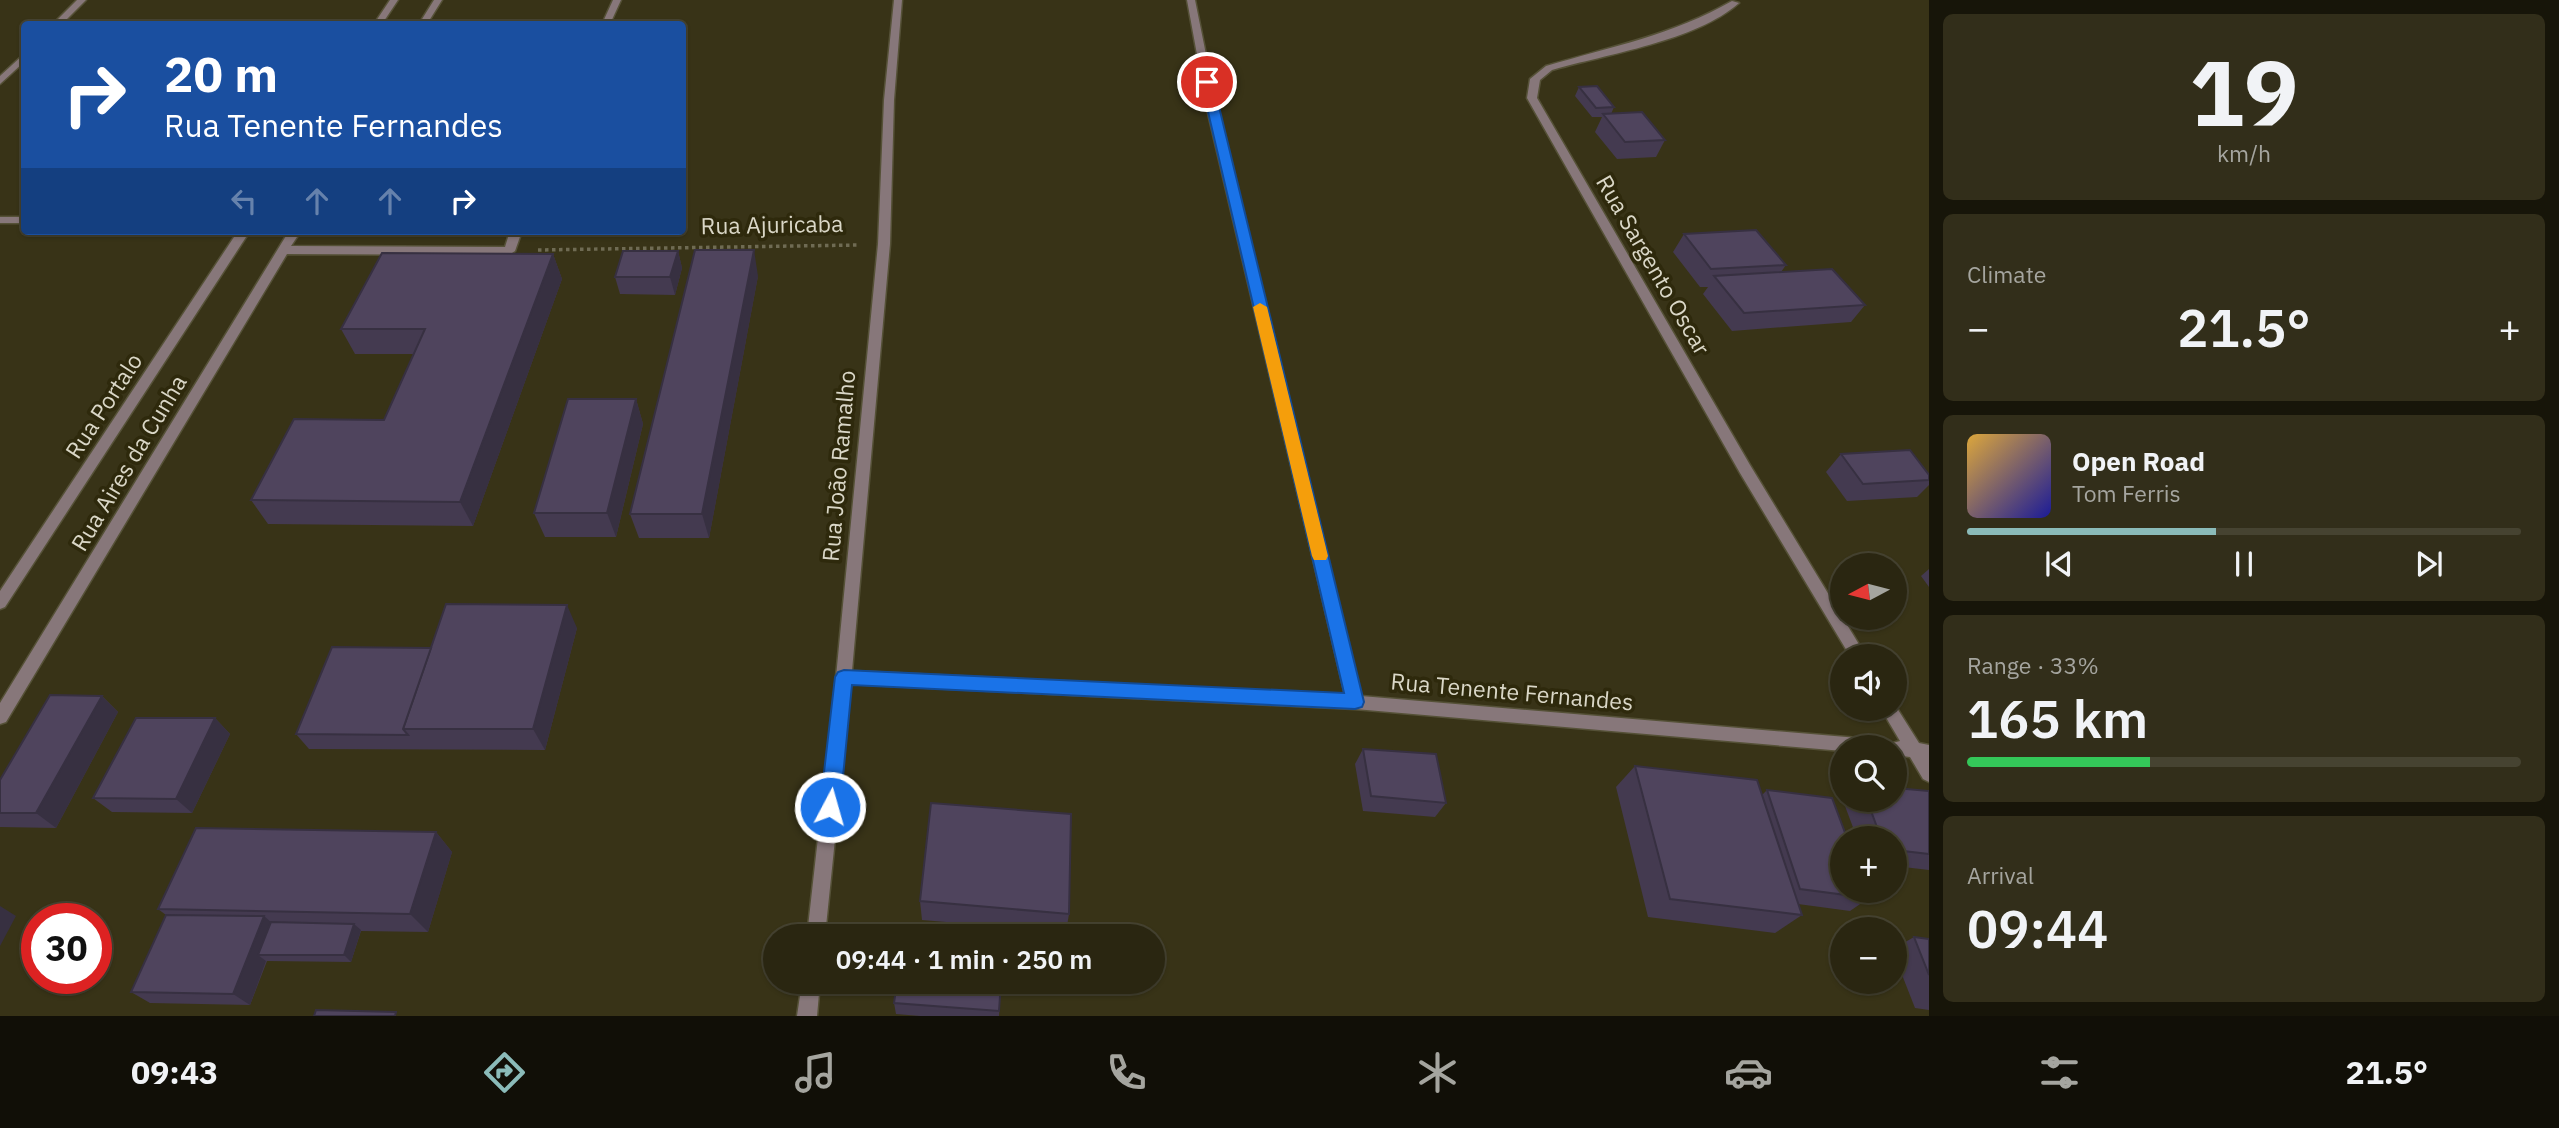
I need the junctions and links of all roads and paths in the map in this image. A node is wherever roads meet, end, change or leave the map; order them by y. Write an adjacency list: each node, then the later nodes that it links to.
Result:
1 (82, 0): 8 (street)
2 (394, 0): 9 (street)
3 (438, 0): 10 (street)
4 (617, 0): 11 (street)
5 (898, 0): 19 (street, Rua João Ramalho)
6 (1191, 0): 25 (street)
7 (1735, 3): 23 (street, Rua Sargento Oscar)
8 (60, 21)
9 (380, 21)
10 (425, 21)
11 (607, 21)
12 (21, 60): 13 (street)
13 (0, 82)
14 (0, 220): 15 (street)
15 (21, 220)
16 (241, 235): 22 (street, Rua Portalo)
17 (292, 235): 20 (street, Rua Aires da Cunha)
18 (515, 235): 21 (street)
19 (884, 244): 21 (path, Rua Ajuricaba); 24 (street, Rua João Ramalho)
20 (283, 250): 21 (street); 26 (street, Rua Aires da Cunha)
21 (509, 251)
22 (0, 603)
23 (1850, 644)
24 (844, 677): 25 (street, Rua Tenente Fernandes); 31 (street, Rua João Ramalho)
25 (1355, 702): 28 (street, Rua Tenente Fernandes)
26 (0, 717)
27 (1898, 721): 29 (street)
28 (1830, 743)
29 (1922, 751): 30 (street)
30 (1929, 774)
31 (817, 924)
32 (810, 994): 33 (street)
33 (807, 1016)

